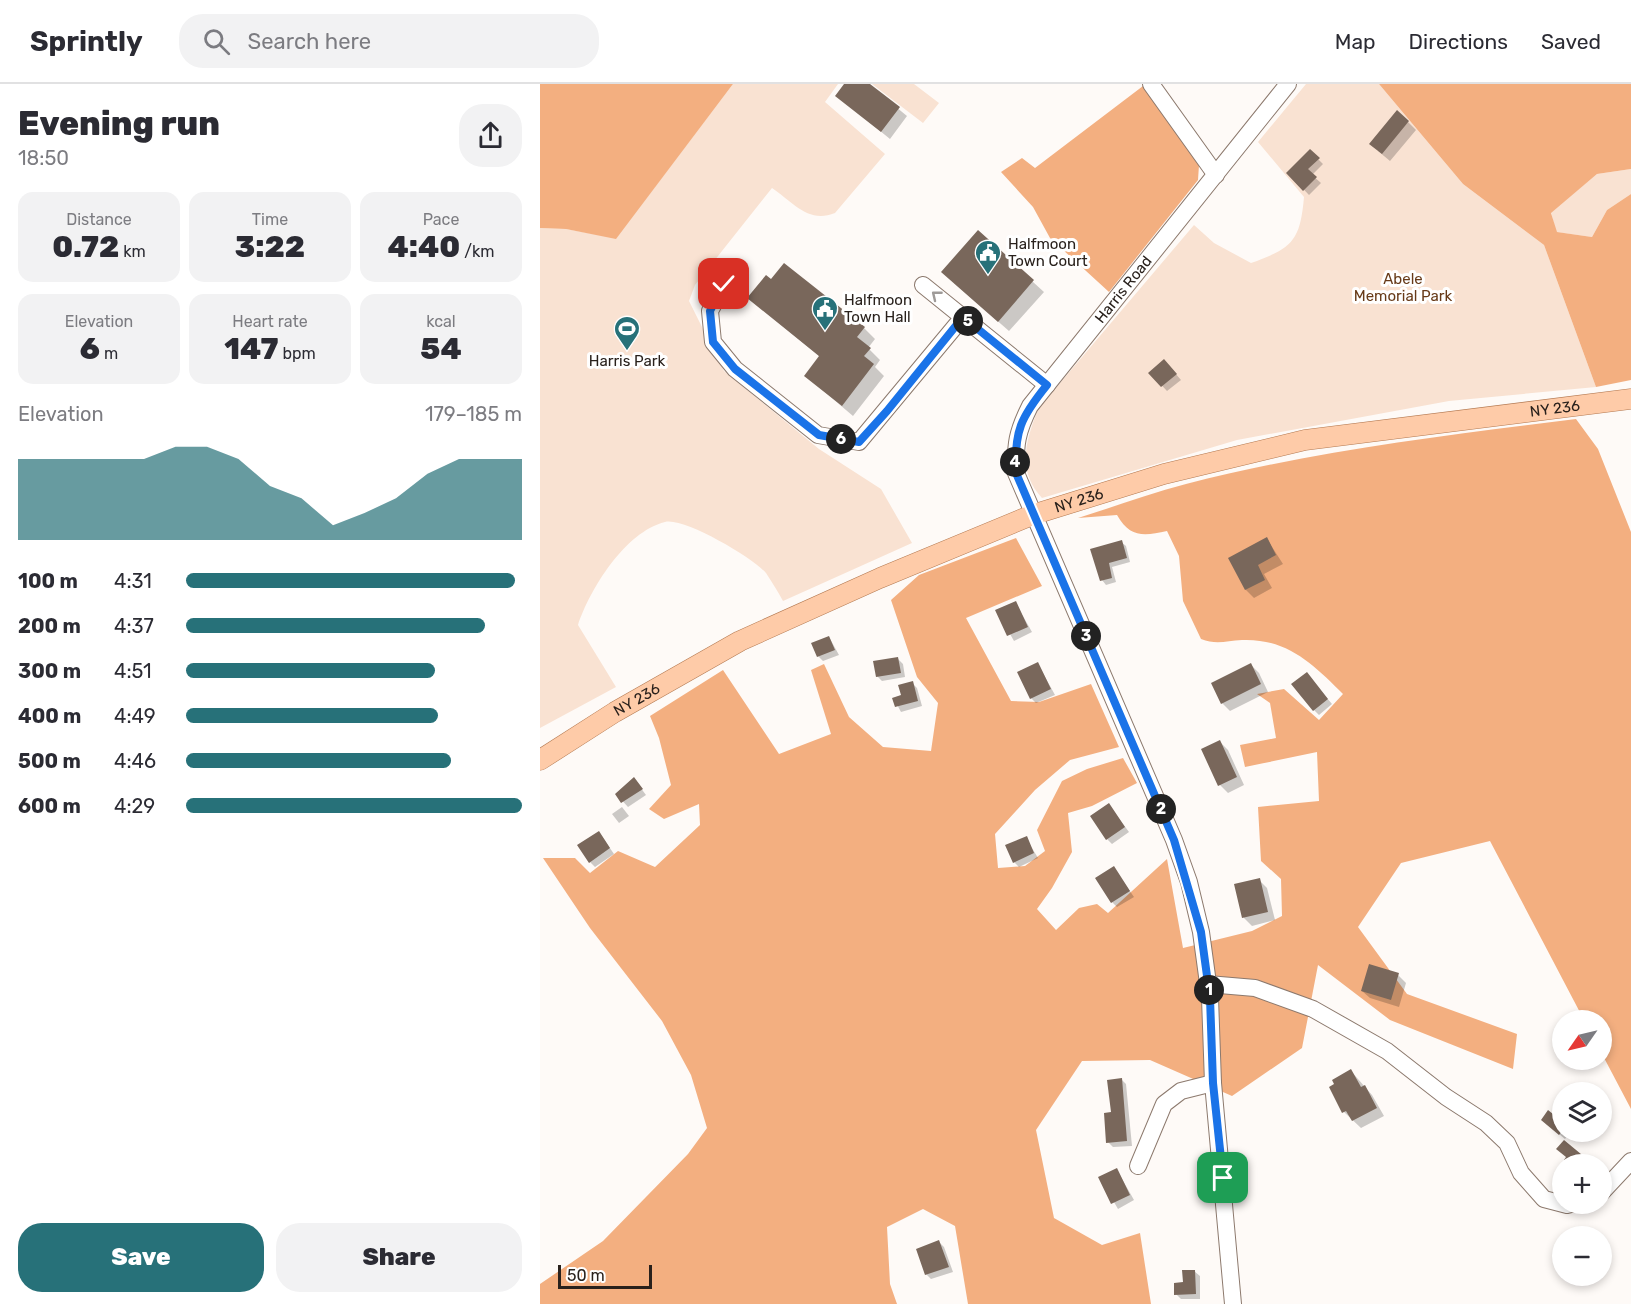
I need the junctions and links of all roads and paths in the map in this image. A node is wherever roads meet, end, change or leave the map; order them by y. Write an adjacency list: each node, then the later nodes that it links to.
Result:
1 (1151, 84): 3 (street)
2 (1288, 84): 3 (street, Harris Road)
3 (1216, 175): 7 (street, Harris Road)
4 (724, 284): 6 (street)
5 (923, 285): 6 (street, one-way to 5)
6 (963, 317): 7 (street)
7 (1047, 385): 9 (street, Harris Road)
8 (1631, 399): 9 (main road, NY 236 / NY 236)
9 (1032, 515): 10 (main road, NY 236 / NY 236); 11 (street, Harris Road)
10 (540, 760)
11 (1208, 984): 12 (street, Harris Road); 16 (street)
12 (1213, 1083): 14 (street); 17 (street, Harris Road)
13 (1631, 1161): 15 (street)
14 (1138, 1166)
15 (1612, 1181)
16 (1552, 1201)
17 (1233, 1304)

